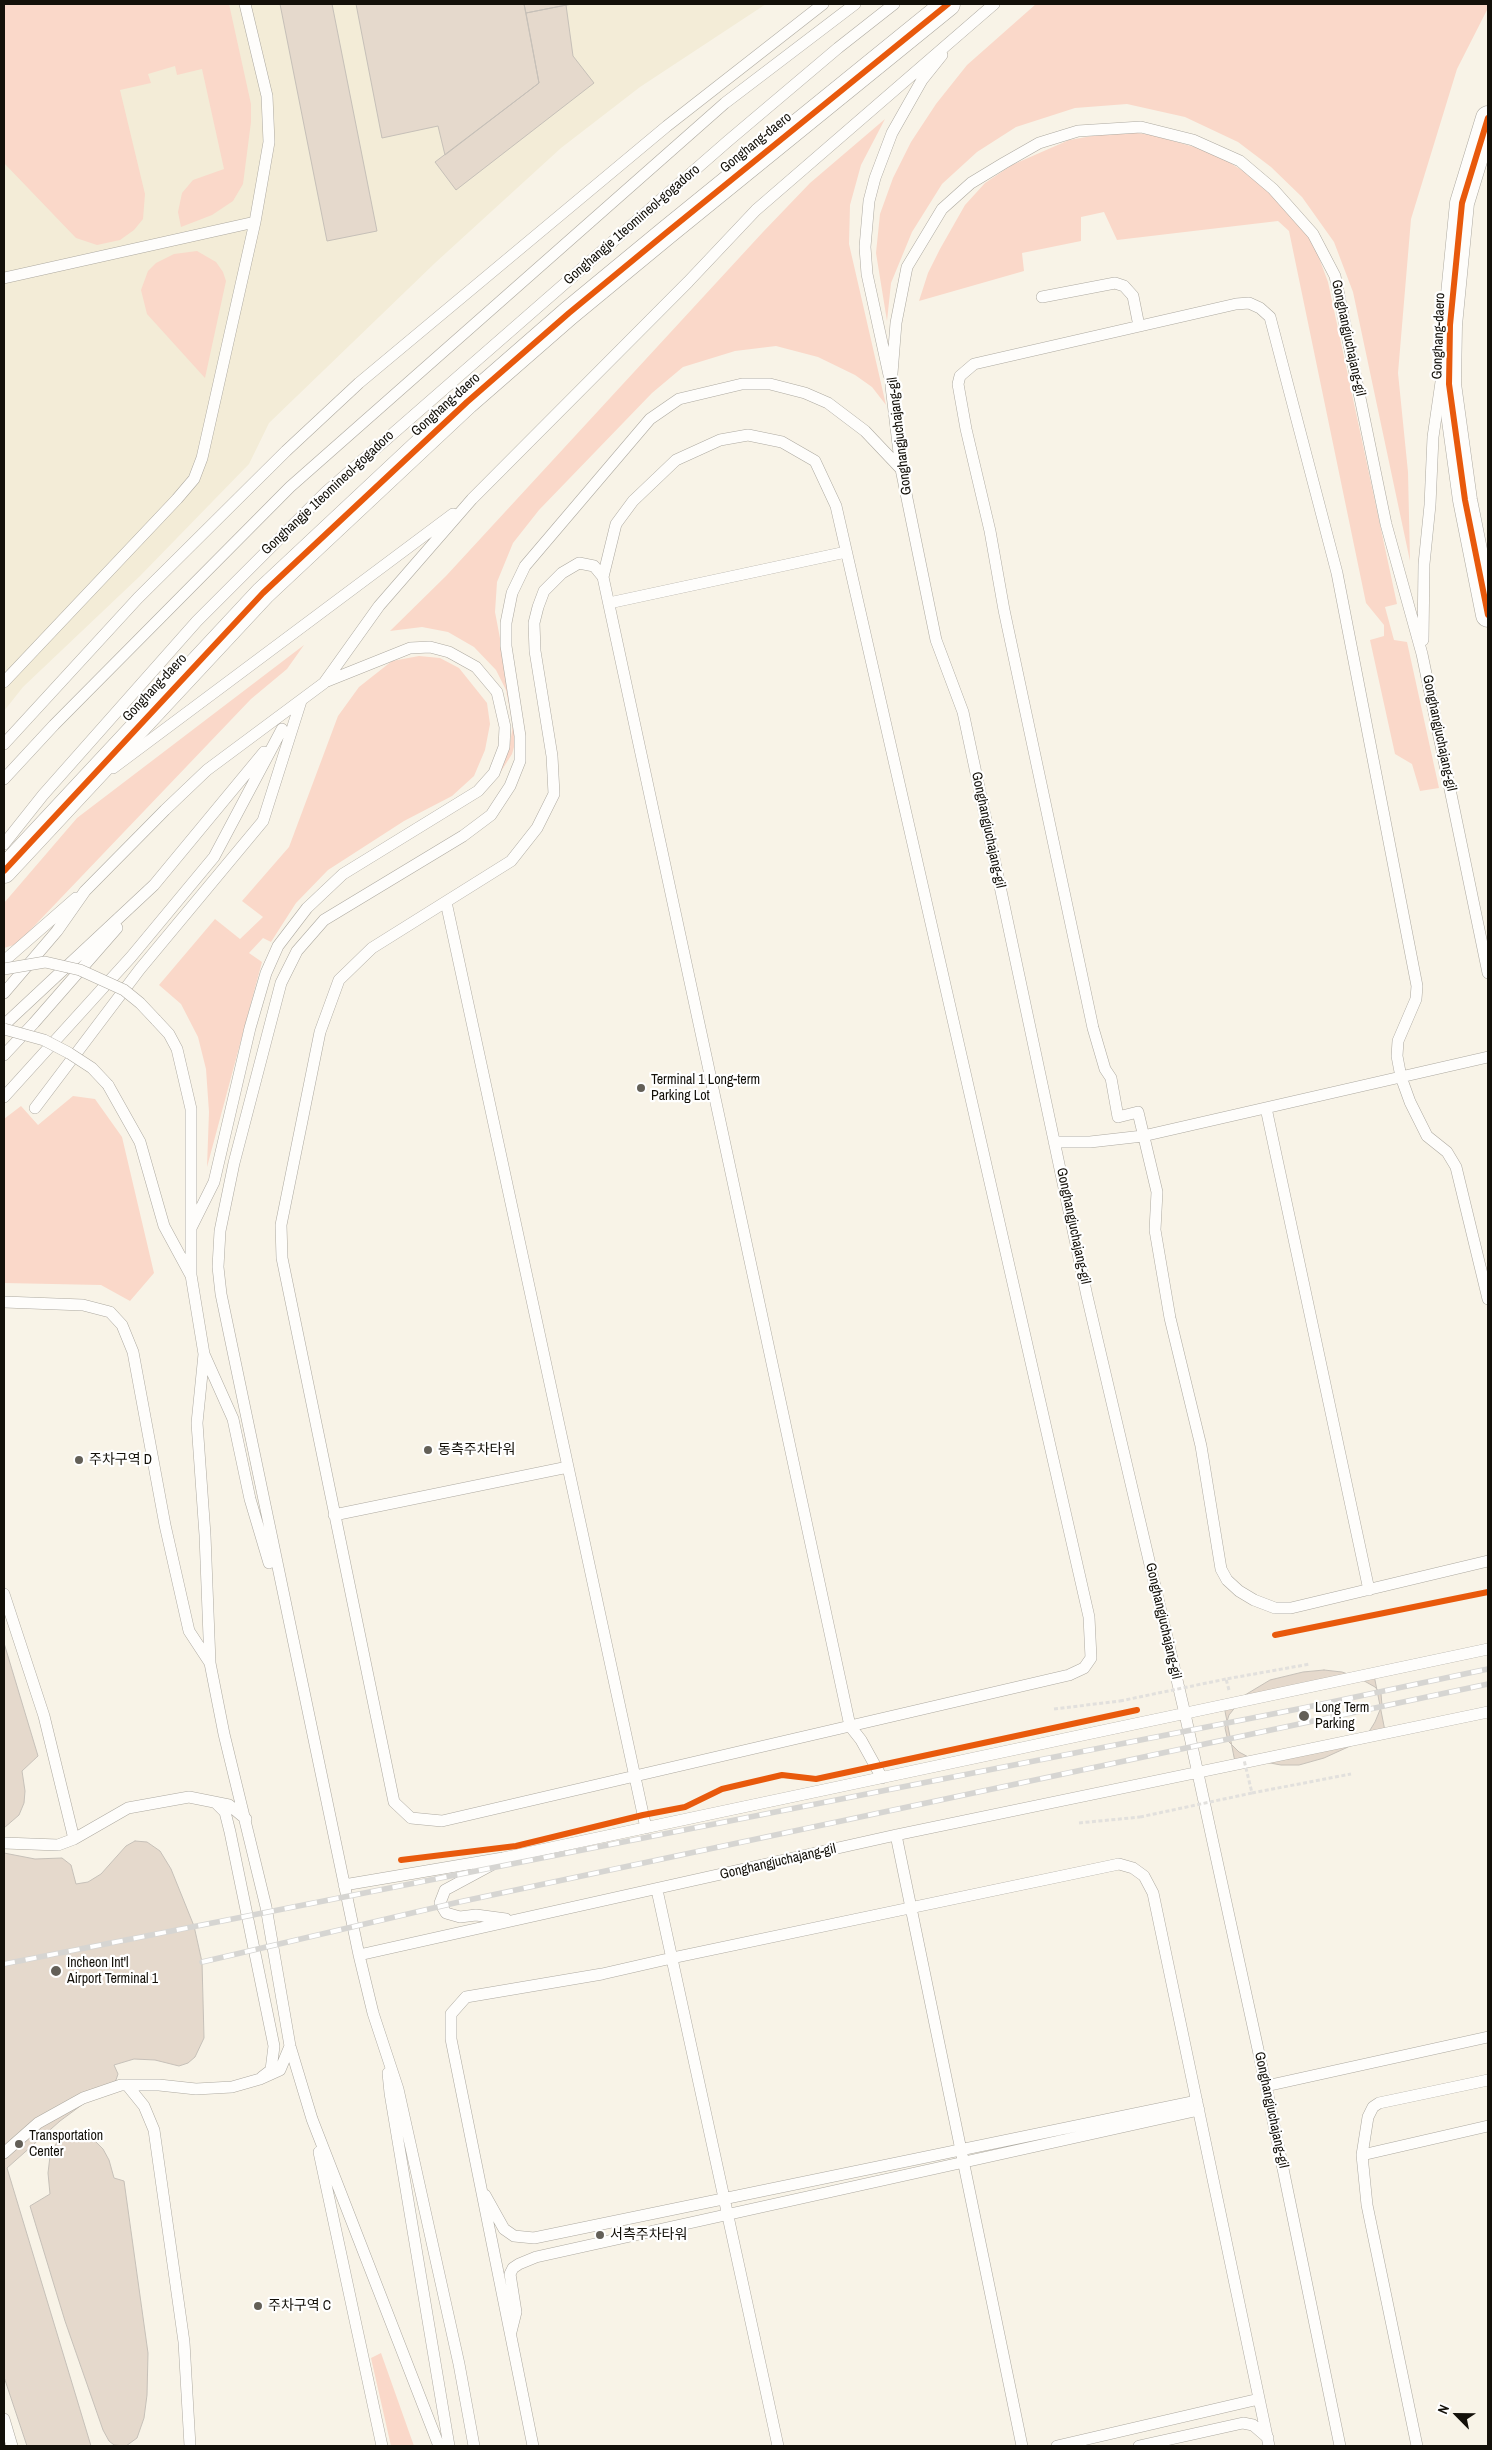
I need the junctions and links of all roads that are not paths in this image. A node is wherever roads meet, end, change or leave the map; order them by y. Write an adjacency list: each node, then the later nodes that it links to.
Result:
1 (245, 4): 9 (lane)
2 (823, 4): 26 (lane)
3 (855, 4): 27 (lane)
4 (894, 4): 29 (lane, Gonghangje 1teomineol-gogadoro)
5 (948, 4): 28 (street, Gonghang-daero)
6 (994, 4): 7 (lane)
7 (974, 20): 14 (lane); 16 (lane)
8 (1488, 118): 12 (street, Gonghang-daero)
9 (255, 222): 10 (lane); 22 (lane)
10 (4, 278)
11 (1042, 296): 13 (lane)
12 (1450, 325): 20 (street, Gonghang-daero); 21 (lane)
13 (1139, 326): 42 (lane); 46 (lane)
14 (891, 386): 15 (lane, Gonghangjuchajang-gil); 21 (lane, Gonghangjuchajang-gil)
15 (901, 469): 47 (lane, Gonghangjuchajang-gil); 58 (lane)
16 (472, 500): 23 (lane); 28 (lane)
17 (846, 552): 18 (lane); 19 (lane); 63 (lane)
18 (603, 577): 19 (lane); 33 (lane)
19 (609, 603): 63 (lane)
20 (1488, 615)
21 (1422, 654): 36 (lane, Gonghangjuchajang-gil)
22 (4, 682)
23 (324, 683): 24 (lane); 48 (lane)
24 (301, 701): 25 (lane); 32 (lane); 44 (lane)
25 (282, 729): 31 (lane); 43 (lane)
26 (4, 744)
27 (4, 779)
28 (66, 803): 30 (street, Gonghang-daero)
29 (4, 844)
30 (4, 871)
31 (154, 885): 38 (lane); 40 (lane)
32 (85, 891): 34 (lane); 37 (lane)
33 (446, 902): 53 (lane); 54 (lane)
34 (4, 961)
35 (4, 969): 48 (lane, bridge)
36 (1488, 973)
37 (4, 993)
38 (4, 1024)
39 (4, 1028): 49 (lane, bridge)
40 (4, 1055)
41 (1488, 1057): 42 (lane)
42 (1401, 1077): 45 (lane); 50 (lane)
43 (4, 1097)
44 (35, 1108)
45 (1266, 1108): 46 (lane); 56 (lane)
46 (1143, 1136): 47 (lane); 56 (lane)
47 (1054, 1142): 62 (lane, Gonghangjuchajang-gil)
48 (191, 1228): 49 (lane)
49 (191, 1275): 52 (lane)
50 (1488, 1299)
51 (4, 1302): 60 (lane)
52 (204, 1354): 58 (lane); 60 (lane)
53 (568, 1467): 54 (lane); 65 (lane)
54 (334, 1515): 65 (lane)
55 (1488, 1561): 56 (lane)
56 (1369, 1590)
57 (4, 1594): 71 (lane)
58 (290, 1630): 74 (lane)
59 (1488, 1650): 62 (lane)
60 (210, 1663): 68 (lane)
61 (1488, 1712): 64 (lane, Gonghangjuchajang-gil)
62 (1185, 1714): 64 (lane, Gonghangjuchajang-gil); 66 (lane)
63 (850, 1726): 65 (lane); 66 (lane)
64 (1198, 1774): 70 (lane, Gonghangjuchajang-gil); 86 (lane, Gonghangjuchajang-gil)
65 (635, 1776): 69 (lane)
66 (882, 1778): 69 (lane)
67 (215, 1802): 68 (lane); 71 (lane); 83 (lane)
68 (246, 1819): 81 (lane)
69 (646, 1828): 73 (lane)
70 (896, 1835): 75 (lane, Gonghangjuchajang-gil); 76 (lane)
71 (74, 1839): 72 (lane)
72 (4, 1843)
73 (503, 1858): 74 (lane); 77 (lane)
74 (344, 1885): 78 (lane)
75 (657, 1890): 77 (lane, Gonghangjuchajang-gil); 79 (lane)
76 (911, 1908): 79 (lane); 87 (lane); 90 (lane)
77 (514, 1920): 78 (lane, Gonghangjuchajang-gil)
78 (359, 1955): 82 (lane)
79 (672, 1958): 94 (lane); 95 (lane)
80 (1488, 2037): 86 (lane)
81 (290, 2046): 83 (lane); 88 (lane)
82 (387, 2057): 105 (lane); 106 (lane)
83 (260, 2079): 85 (lane)
84 (1488, 2080): 92 (lane)
85 (127, 2085): 91 (lane); 102 (lane)
86 (1266, 2086): 112 (lane, Gonghangjuchajang-gil)
87 (1198, 2106): 90 (lane); 93 (lane); 98 (lane)
88 (312, 2119): 103 (lane); 104 (lane)
89 (1488, 2126): 92 (lane)
90 (961, 2150): 93 (lane); 95 (lane)
91 (4, 2153)
92 (1362, 2155): 113 (lane)
93 (963, 2162): 96 (lane); 109 (lane)
94 (479, 2186): 95 (lane); 97 (lane)
95 (724, 2199): 96 (lane)
96 (728, 2215): 97 (lane); 108 (lane)
97 (510, 2336): 107 (lane)
98 (1260, 2399): 100 (lane); 110 (lane)
99 (4, 2419): 101 (lane)
100 (1268, 2442): 111 (lane)
101 (12, 2446)
102 (190, 2446)
103 (382, 2446)
104 (439, 2446)
105 (449, 2446)
106 (474, 2446)
107 (533, 2446)
108 (778, 2446)
109 (1022, 2446)
110 (1057, 2446)
111 (1139, 2446)
112 (1340, 2446)
113 (1417, 2446)

